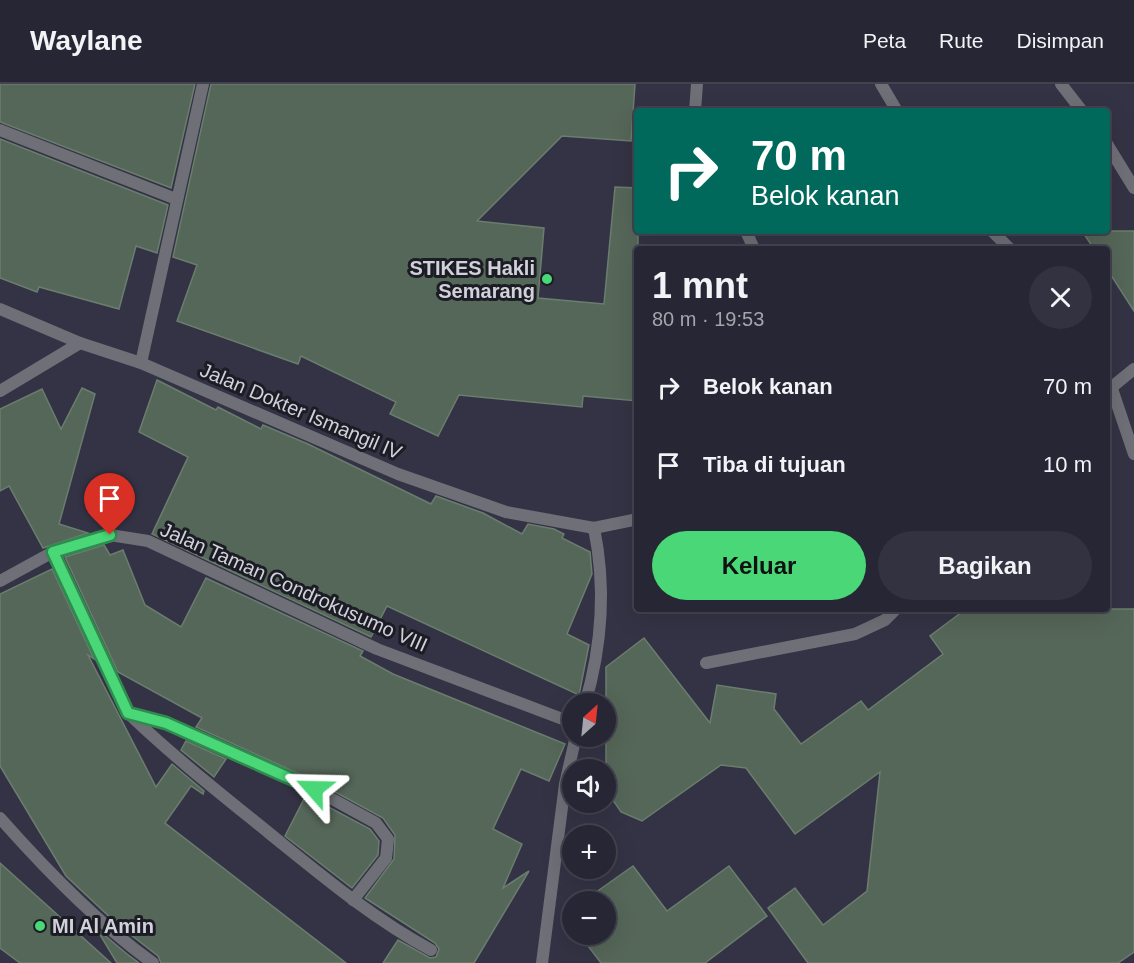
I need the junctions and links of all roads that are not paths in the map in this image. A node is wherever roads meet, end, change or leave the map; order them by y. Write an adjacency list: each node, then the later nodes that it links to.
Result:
1 (203, 84): 11 (street)
2 (696, 84): 5 (street)
3 (881, 84): 6 (street)
4 (1061, 84): 7 (street)
5 (695, 108)
6 (895, 108)
7 (1080, 108)
8 (0, 130): 11 (street)
9 (1110, 149): 10 (street)
10 (1134, 188)
11 (176, 198): 16 (street)
12 (995, 234): 13 (street)
13 (1007, 246)
14 (0, 309): 15 (street, Jalan Dokter Ismangil IV)
15 (80, 343): 16 (street, Jalan Dokter Ismangil IV); 19 (street)
16 (141, 363): 23 (street, Jalan Dokter Ismangil IV)
17 (1134, 369): 18 (street)
18 (1110, 389)
19 (0, 391)
20 (1110, 393): 21 (street)
21 (1134, 454)
22 (634, 520): 23 (street)
23 (594, 528): 28 (street)
24 (53, 552): 25 (street, Jalan Taman Condrokusumo VIII); 29 (street); 30 (street, Jalan Taman Condrokusumo VIII)
25 (0, 581)
26 (893, 612): 27 (street)
27 (706, 663)
28 (588, 693)
29 (128, 713): 33 (street); 33 (street)
30 (562, 719)
31 (573, 747): 36 (street)
32 (0, 818): 35 (street)
33 (353, 900): 34 (street)
34 (431, 950)
35 (152, 963)
36 (542, 963)

